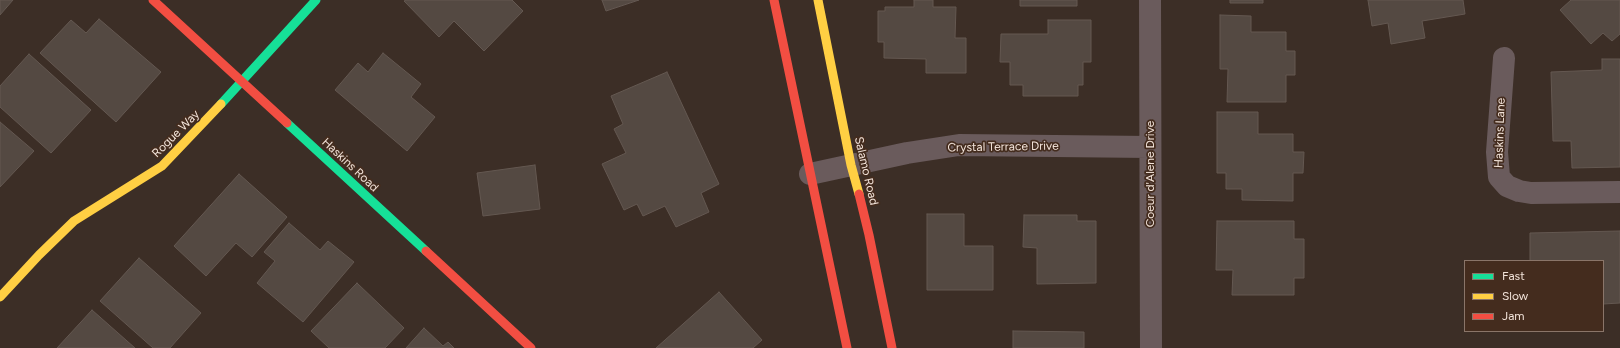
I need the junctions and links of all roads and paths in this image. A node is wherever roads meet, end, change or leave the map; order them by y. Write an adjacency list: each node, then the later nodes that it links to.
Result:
1 (153, 0): 7 (street, Haskins Road)
2 (316, 0): 7 (street, Rogue Way)
3 (774, 0): 10 (street)
4 (818, 0): 9 (street, Salamo Road)
5 (1150, 0): 8 (street, Coeur d'Alene Drive)
6 (1504, 58): 11 (street, Haskins Lane)
7 (243, 82): 12 (street, Rogue Way); 13 (street, Haskins Road)
8 (1150, 147): 9 (street, Crystal Terrace Drive); 16 (street, Coeur d'Alene Drive)
9 (851, 165): 10 (street, Crystal Terrace Drive); 15 (street, Salamo Road)
10 (810, 174): 14 (street)
11 (1620, 192)
12 (0, 297)
13 (531, 348)
14 (847, 348)
15 (892, 348)
16 (1151, 348)

